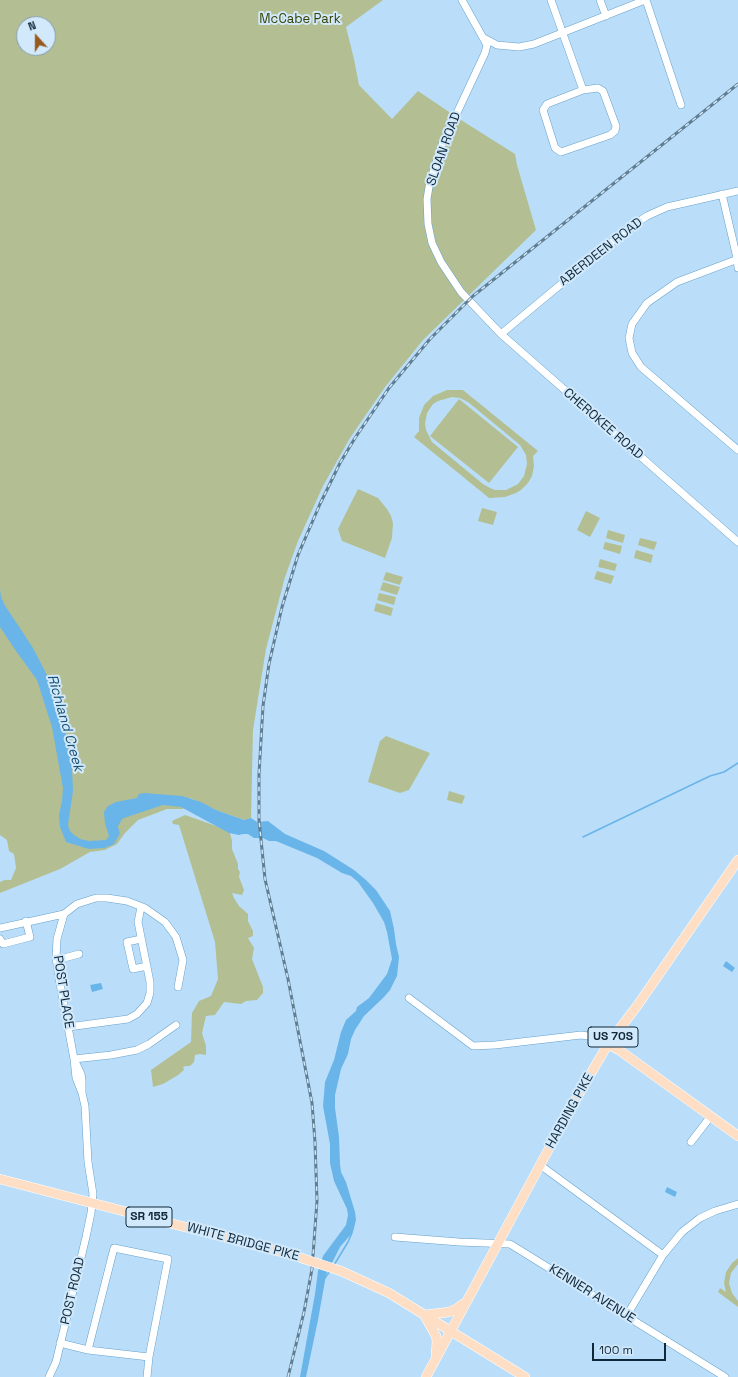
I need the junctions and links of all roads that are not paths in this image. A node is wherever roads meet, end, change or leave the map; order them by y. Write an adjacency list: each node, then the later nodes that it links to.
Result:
1 (462, 0): 7 (street)
2 (551, 0): 6 (street)
3 (600, 0): 5 (street)
4 (646, 0): 5 (street); 9 (street)
5 (606, 16): 6 (street)
6 (564, 33): 7 (street); 8 (street)
7 (484, 38): 14 (street, SLOAN ROAD)
8 (583, 90): 8 (street)
9 (681, 105)
10 (738, 191): 11 (street, ABERDEEN ROAD)
11 (722, 194): 12 (street); 15 (street, ABERDEEN ROAD)
12 (738, 258): 13 (street); 16 (street)
13 (738, 268)
14 (471, 303): 15 (street, CHEROKEE ROAD)
15 (501, 334): 17 (street, CHEROKEE ROAD)
16 (738, 450)
17 (738, 542)
18 (738, 860): 32 (main road, HARDING PIKE / US 70S)
19 (141, 907): 20 (street); 24 (street); 28 (street)
20 (64, 914): 21 (street); 26 (street, POST PLACE)
21 (26, 922): 22 (street); 23 (street)
22 (0, 928)
23 (0, 939)
24 (141, 939): 27 (street); 27 (street)
25 (79, 954): 26 (street)
26 (56, 958): 31 (street, POST PLACE)
27 (146, 966): 31 (street)
28 (178, 987)
29 (409, 998): 32 (street)
30 (176, 1025): 33 (street)
31 (68, 1027): 33 (street, POST PLACE)
32 (608, 1044): 34 (main road); 37 (main road, HARDING PIKE / US 70S)
33 (74, 1059): 39 (street, POST PLACE)
34 (711, 1116): 35 (main road); 36 (street)
35 (738, 1136)
36 (691, 1142)
37 (540, 1165): 42 (main road, HARDING PIKE / US 70S); 43 (street)
38 (0, 1179): 39 (main road, WHITE BRIDGE PIKE / SR 155)
39 (92, 1203): 45 (main road, WHITE BRIDGE PIKE / SR 155, bridge); 48 (street, POST ROAD)
40 (738, 1204): 43 (street)
41 (395, 1236): 42 (street, KENNER AVENUE)
42 (497, 1244): 44 (main road, HARDING PIKE / US 70S); 46 (street, KENNER AVENUE)
43 (663, 1255): 46 (street)
44 (468, 1298): 45 (main road); 47 (main road, HARDING PIKE / US 70S)
45 (424, 1315): 47 (main road, WHITE BRIDGE PIKE / SR 155); 51 (main road)
46 (627, 1315): 56 (street, KENNER AVENUE)
47 (450, 1331): 51 (main road, HARDING PIKE / US 70S); 55 (main road, WHITE BRIDGE PIKE)
48 (60, 1343): 49 (street); 52 (street, POST ROAD)
49 (88, 1350): 50 (street); 50 (street)
50 (149, 1357): 53 (street)
51 (435, 1359): 54 (main road, HARDING PIKE / US 70S)
52 (49, 1377)
53 (147, 1377)
54 (426, 1377)
55 (525, 1377)
56 (725, 1377)

